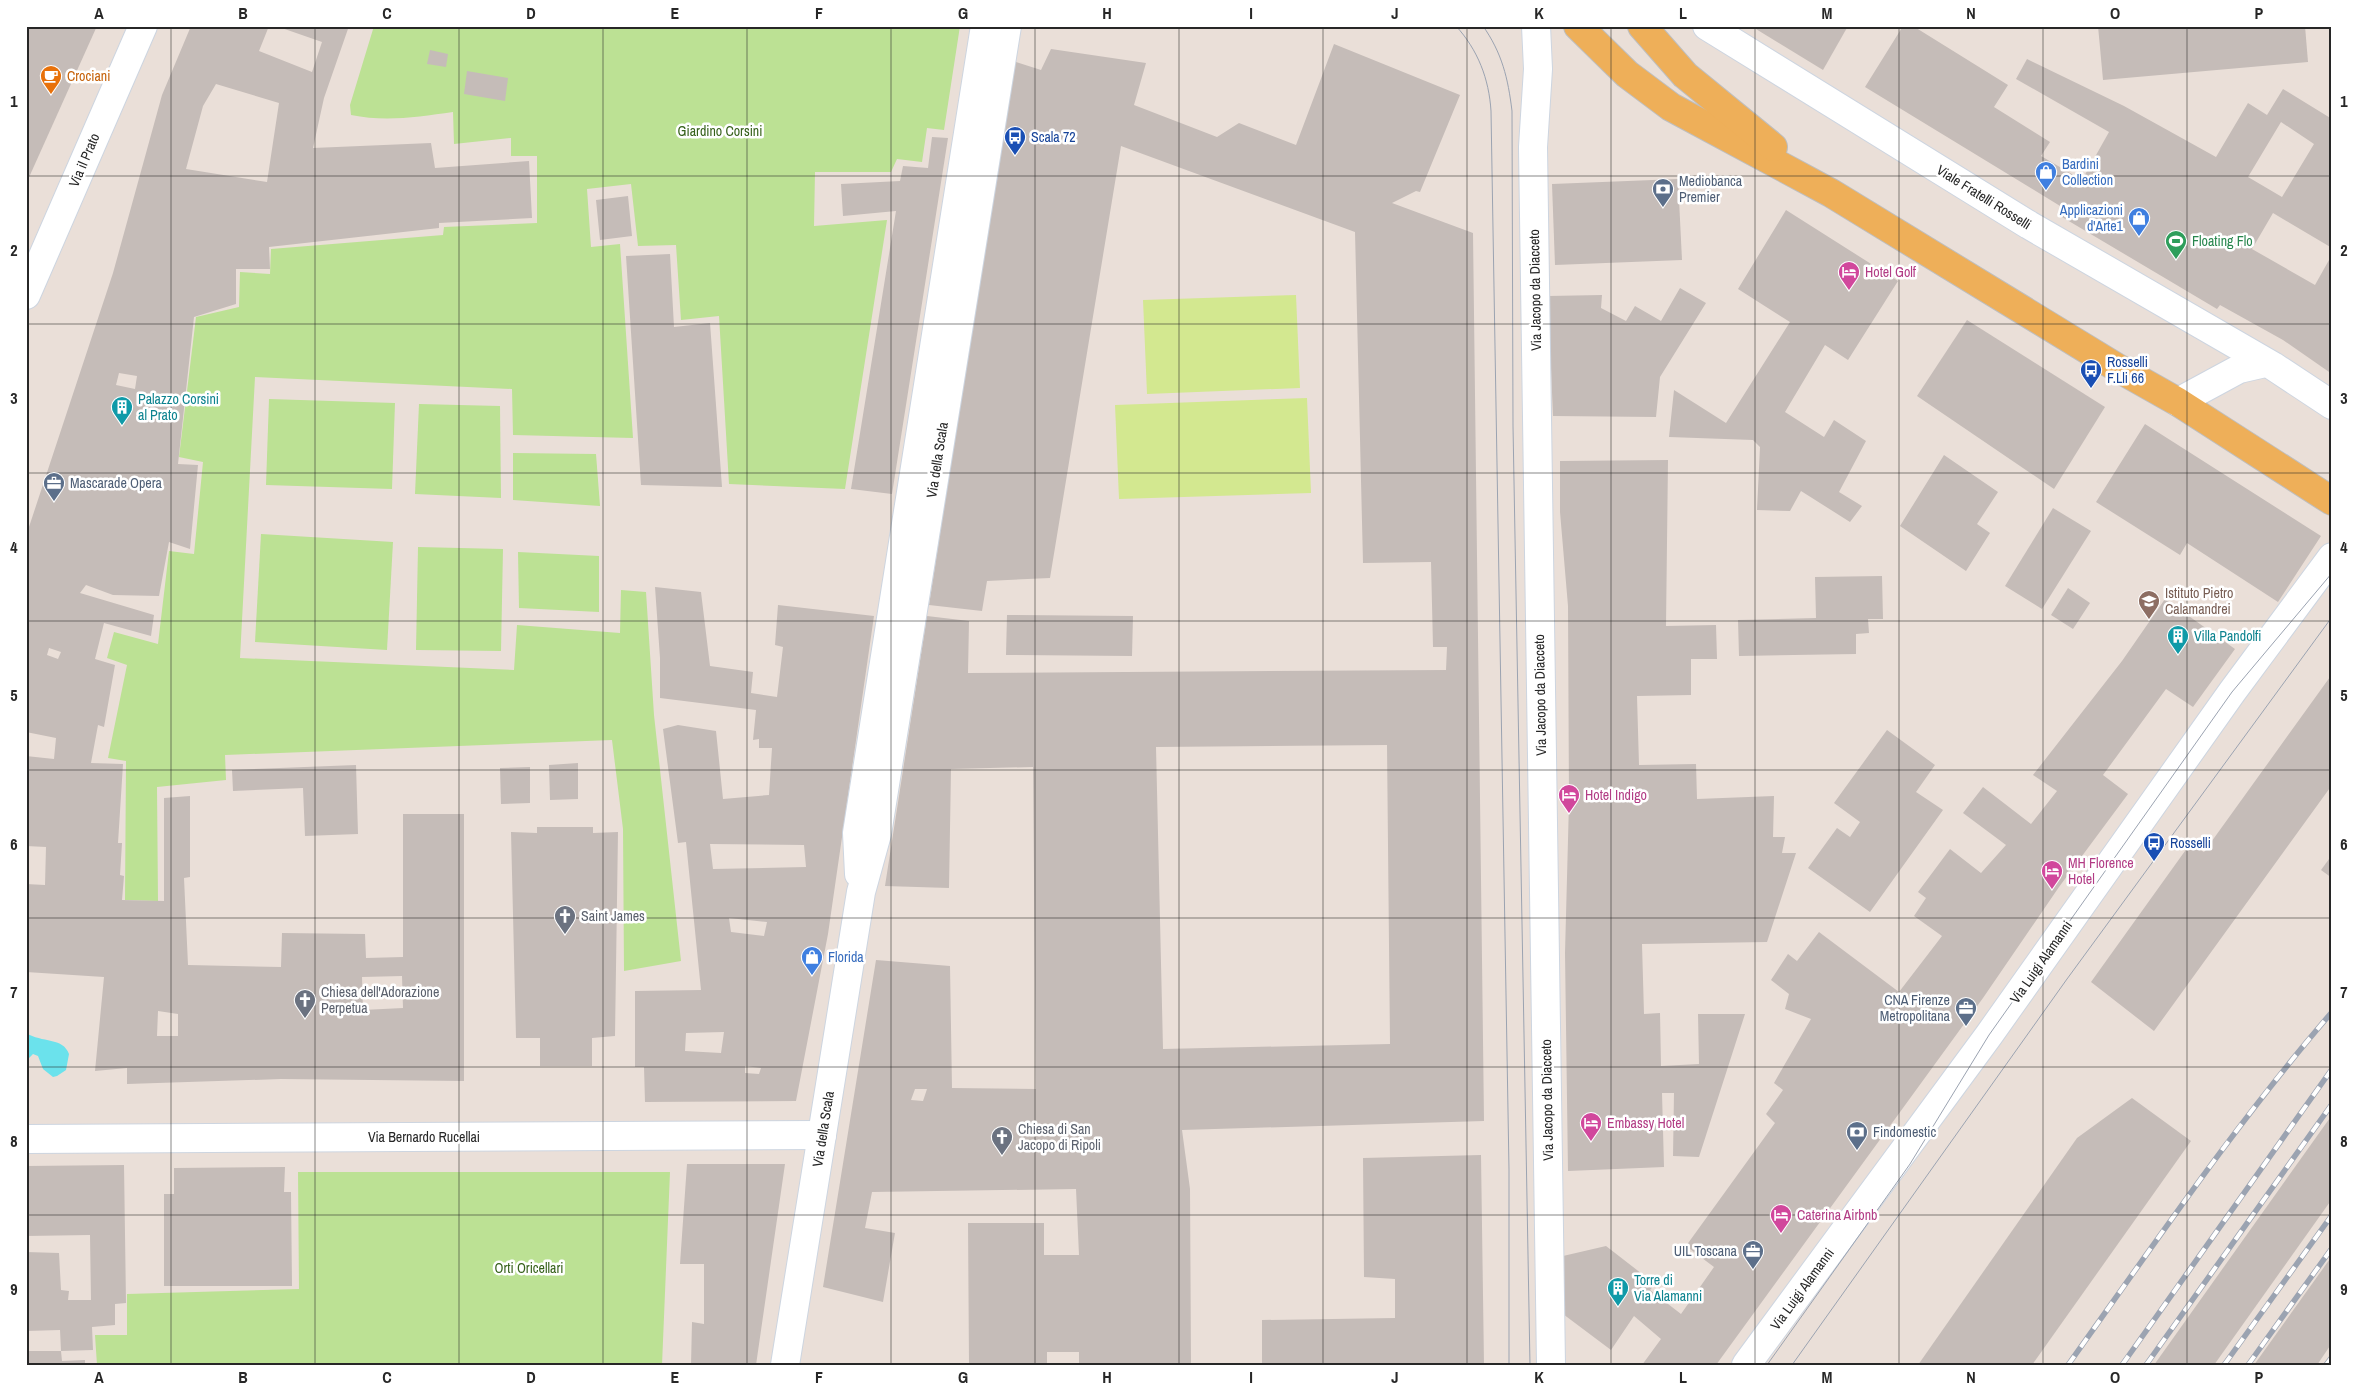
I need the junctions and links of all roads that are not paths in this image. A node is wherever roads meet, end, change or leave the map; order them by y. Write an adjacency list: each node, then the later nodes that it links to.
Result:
1 (143, 26): 9 (street, Via il Prato)
2 (985, 26): 15 (street, Via della Scala)
3 (1007, 26): 15 (street, Via della Scala)
4 (1536, 26): 19 (street, Via Jacopo da Diacceto)
5 (1578, 26): 8 (main road)
6 (1642, 26): 8 (main road)
7 (1707, 26): 10 (street, Viale Fratelli Rosselli)
8 (1832, 193): 11 (main road)
9 (26, 295)
10 (2265, 362): 11 (street); 12 (street, Viale Fratelli Rosselli)
11 (2178, 402): 13 (main road)
12 (2332, 405)
13 (2332, 501)
14 (2332, 557): 20 (street, Via Luigi Alamanni)
15 (860, 892): 16 (street, Via della Scala)
16 (822, 1134): 17 (street, Via Bernardo Rucellai); 18 (street, Via della Scala)
17 (26, 1139)
18 (785, 1365)
19 (1551, 1365)
20 (1746, 1365)

